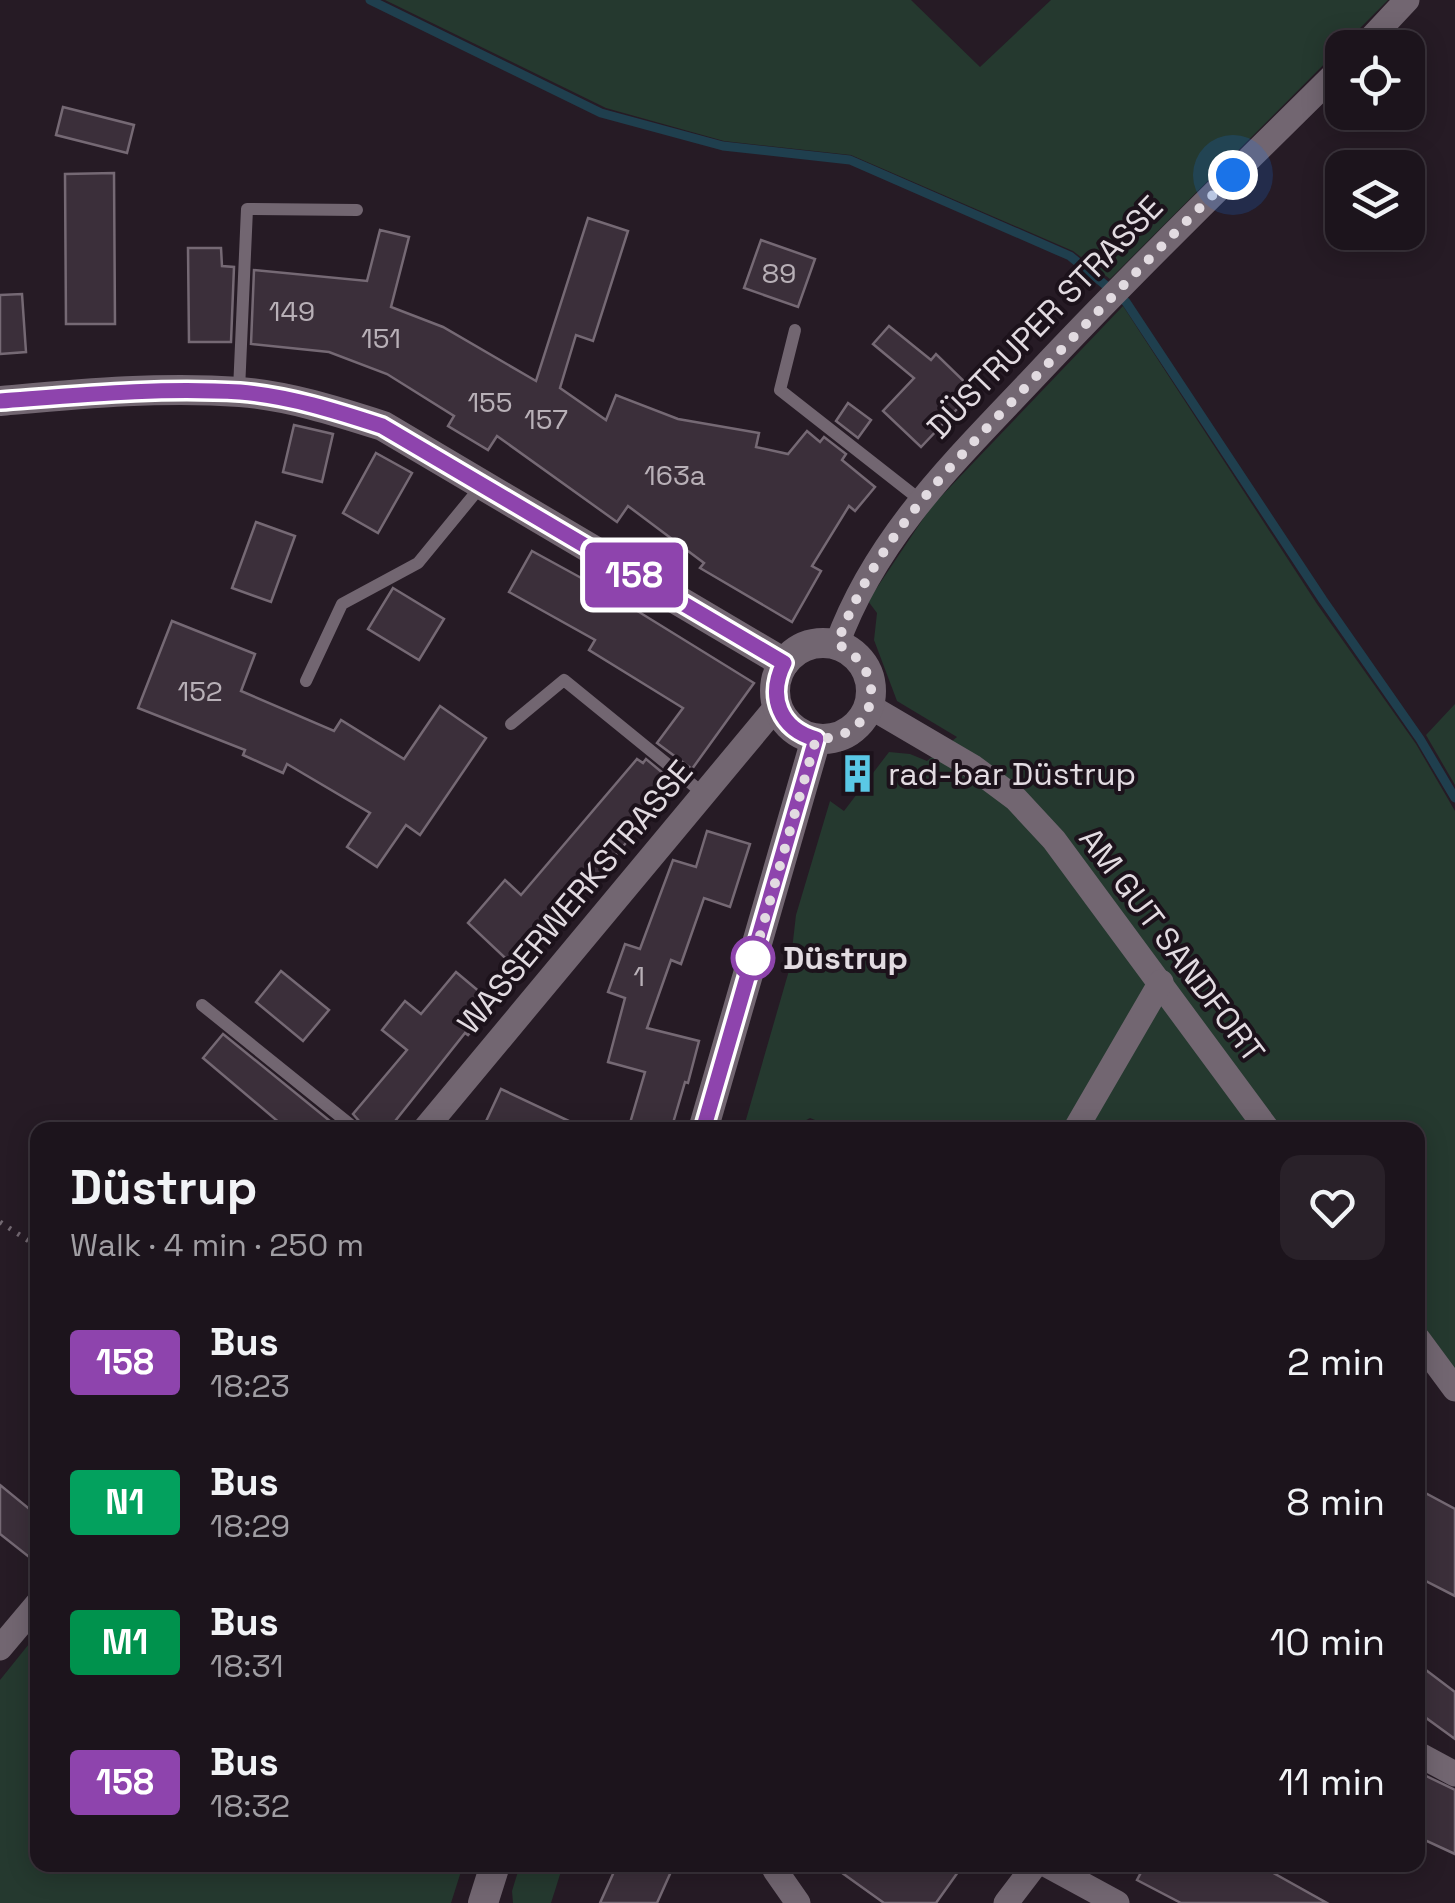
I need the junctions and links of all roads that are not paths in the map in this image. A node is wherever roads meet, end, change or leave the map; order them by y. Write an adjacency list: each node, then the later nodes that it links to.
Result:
1 (1406, 0): 2 (street)
2 (1378, 30)
3 (1325, 84): 9 (street, DÜSTRUPER STRASSE)
4 (357, 210): 6 (lane)
5 (795, 330): 9 (lane)
6 (238, 392): 7 (street); 8 (street)
7 (0, 401)
8 (482, 485): 11 (street); 12 (lane)
9 (919, 500): 10 (street, DÜSTRUPER STRASSE)
10 (837, 644): 11 (street); 14 (street)
11 (784, 663): 13 (street)
12 (306, 681)
13 (777, 706): 16 (street); 17 (street, WASSERWERKSTRASSE)
14 (869, 706): 16 (street); 18 (street, AM GUT SANDFORT)
15 (511, 724): 17 (lane)
16 (816, 739): 22 (street)
17 (704, 794): 21 (street, WASSERWERKSTRASSE)
18 (1160, 982): 23 (street); 24 (street, AM GUT SANDFORT)
19 (202, 1005): 20 (lane)
20 (347, 1122)
21 (431, 1122)
22 (705, 1122)
23 (1080, 1122)
24 (1262, 1122)
25 (1425, 1348): 26 (street)
26 (1455, 1389)
27 (30, 1612): 28 (street)
28 (0, 1648)
29 (1425, 1758): 30 (street)
30 (1455, 1774)
31 (493, 1872): 35 (street)
32 (775, 1872): 36 (street)
33 (1030, 1872): 37 (street)
34 (1060, 1872): 38 (street)
35 (483, 1903)
36 (798, 1903)
37 (1006, 1903)
38 (1117, 1903)

